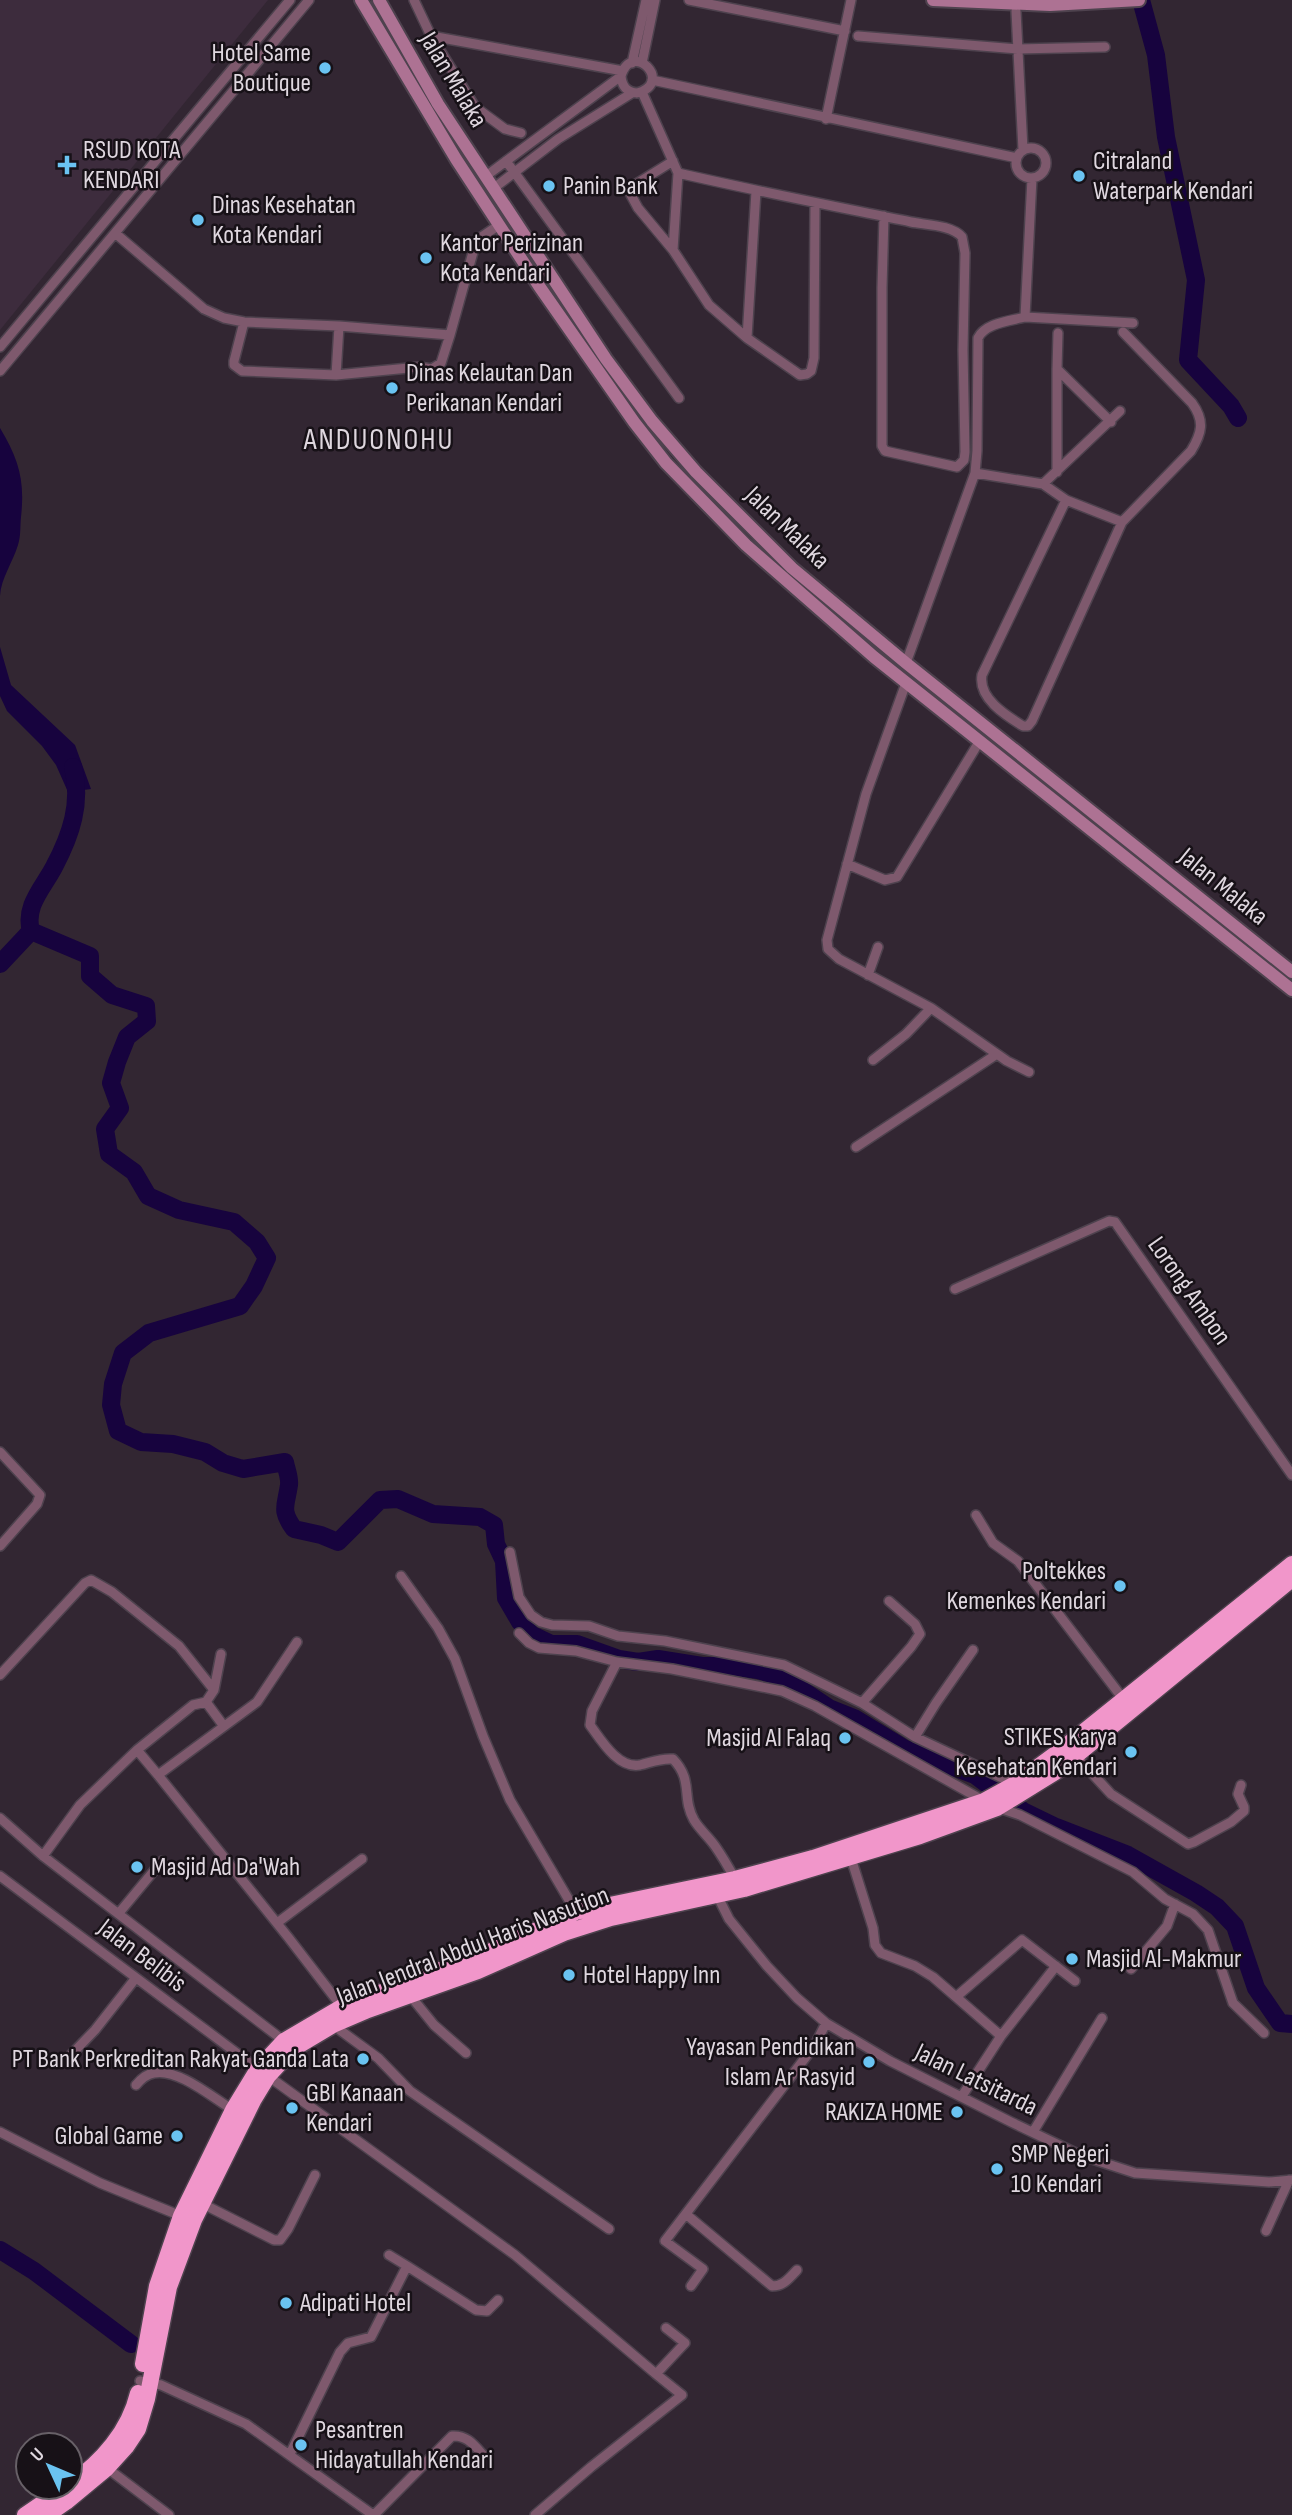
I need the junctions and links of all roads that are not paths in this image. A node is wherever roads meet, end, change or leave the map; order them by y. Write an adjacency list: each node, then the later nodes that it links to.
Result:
1 (290, 0): 41 (street)
2 (309, 0): 39 (street)
3 (361, 0): 38 (street, Jalan Malaka)
4 (379, 0): 30 (street, Jalan Malaka)
5 (414, 0): 14 (street)
6 (646, 0): 18 (street)
7 (655, 0): 19 (street)
8 (689, 0): 13 (street)
9 (851, 0): 13 (street)
10 (933, 0): 11 (street)
11 (1133, 1)
12 (1017, 19): 17 (street)
13 (847, 22): 25 (street)
14 (431, 36): 20 (street); 26 (street)
15 (858, 36): 17 (street)
16 (1105, 47): 17 (street)
17 (1018, 49): 27 (street)
18 (632, 63): 19 (street); 20 (street)
19 (642, 63): 21 (street)
20 (622, 73): 22 (street); 23 (street)
21 (652, 80): 22 (street); 25 (street)
22 (637, 92): 24 (street); 29 (street)
23 (580, 106): 24 (street); 30 (street)
24 (590, 118): 32 (street)
25 (825, 119): 28 (street)
26 (521, 133)
27 (1023, 150): 28 (street); 33 (street)
28 (1017, 158): 33 (street)
29 (673, 162): 31 (street); 40 (street)
30 (497, 167): 32 (street); 34 (street, Jalan Malaka)
31 (678, 173): 35 (street); 40 (street)
32 (512, 174): 34 (street); 55 (street)
33 (1032, 178): 43 (street)
34 (497, 185): 63 (street, Jalan Malaka)
35 (756, 191): 36 (street); 50 (street)
36 (815, 204): 37 (street); 50 (street)
37 (884, 216): 37 (street)
38 (499, 225): 49 (street); 64 (street, Jalan Malaka)
39 (115, 233): 42 (street); 44 (street)
40 (673, 250): 50 (street)
41 (68, 266): 42 (street); 51 (street)
42 (79, 276): 53 (street)
43 (1025, 317): 45 (street); 59 (street)
44 (244, 322): 46 (street); 54 (street)
45 (1133, 323)
46 (339, 326): 49 (street); 54 (street)
47 (1123, 332): 62 (street)
48 (1058, 333): 52 (street)
49 (450, 335): 54 (street)
50 (747, 338)
51 (0, 347)
52 (1057, 369): 57 (street); 58 (street)
53 (0, 371)
54 (336, 375)
55 (678, 398)
56 (1121, 411): 57 (street)
57 (1111, 422): 58 (street)
58 (1057, 472): 60 (street)
59 (975, 473): 60 (street); 63 (street)
60 (1043, 484): 61 (street)
61 (1066, 500): 62 (street); 62 (street)
62 (1122, 522)
63 (907, 660): 66 (street, Jalan Malaka)
64 (905, 683): 65 (street, Jalan Malaka); 68 (street)
65 (979, 742): 67 (street, Jalan Malaka); 68 (street)
66 (1034, 768): 67 (street); 70 (street, Jalan Malaka)
67 (1026, 779): 72 (street, Jalan Malaka)
68 (847, 864): 71 (street)
69 (878, 947): 71 (street)
70 (1292, 972)
71 (868, 975): 73 (street)
72 (1292, 990)
73 (931, 1008): 74 (street); 75 (street)
74 (997, 1054): 76 (street); 77 (street)
75 (873, 1060)
76 (1029, 1072)
77 (856, 1147)
78 (955, 1289): 80 (street, Lorong Ambon)
79 (0, 1452): 82 (street)
80 (1292, 1475)
81 (976, 1515): 96 (street)
82 (0, 1546)
83 (510, 1552): 98 (street)
84 (1292, 1564): 92 (highway, Jalan Jendral Abdul Haris Nasution)
85 (401, 1576): 117 (street)
86 (1292, 1580): 92 (highway, Jalan Jendral Abdul Haris Nasution)
87 (889, 1601): 98 (street)
88 (519, 1633): 93 (street)
89 (297, 1642): 99 (street)
90 (974, 1650): 100 (street)
91 (221, 1654): 95 (street)
92 (1189, 1656): 96 (highway, Jalan Jendral Abdul Haris Nasution); 102 (highway, Jalan Jendral Abdul Haris Nasution)
93 (617, 1662): 106 (street); 114 (street)
94 (0, 1675): 95 (street)
95 (214, 1690): 97 (street)
96 (1124, 1700): 105 (highway, Jalan Jendral Abdul Haris Nasution)
97 (206, 1702): 99 (street); 101 (street)
98 (862, 1703): 100 (street)
99 (223, 1725): 103 (street)
100 (915, 1737): 105 (street)
101 (137, 1750): 103 (street); 109 (street)
102 (1076, 1756): 104 (street); 105 (highway, Jalan Jendral Abdul Haris Nasution)
103 (159, 1774): 119 (street)
104 (1241, 1785)
105 (1018, 1789): 106 (highway, Jalan Jendral Abdul Haris Nasution)
106 (993, 1803): 107 (highway, Jalan Jendral Abdul Haris Nasution); 116 (street)
107 (957, 1817): 110 (highway, Jalan Jendral Abdul Haris Nasution); 114 (highway, Jalan Jendral Abdul Haris Nasution)
108 (0, 1818): 109 (street)
109 (43, 1856): 118 (street)
110 (851, 1858): 115 (highway, Jalan Jendral Abdul Haris Nasution); 125 (street)
111 (362, 1859): 119 (street)
112 (162, 1861): 118 (street)
113 (0, 1876): 122 (street, Jalan Belibis)
114 (735, 1879): 115 (highway, Jalan Jendral Abdul Haris Nasution)
115 (715, 1890): 117 (highway, Jalan Jendral Abdul Haris Nasution); 124 (highway, Jalan Jendral Abdul Haris Nasution); 128 (street, Jalan Latsitarda)
116 (1175, 1904): 121 (street); 130 (street)
117 (576, 1912): 126 (highway, Jalan Jendral Abdul Haris Nasution)
118 (119, 1913): 132 (street)
119 (277, 1923): 126 (street)
120 (1056, 1966): 123 (street); 125 (street); 131 (street)
121 (1130, 1969)
122 (135, 1979): 134 (street); 135 (street, Jalan Belibis)
123 (1075, 1981)
124 (409, 1994): 129 (highway, Jalan Jendral Abdul Haris Nasution); 133 (street)
125 (956, 1997): 131 (street)
126 (342, 2007): 132 (highway, Jalan Jendral Abdul Haris Nasution)
127 (1102, 2018): 140 (street)
128 (826, 2023): 137 (street, Jalan Latsitarda); 145 (street)
129 (333, 2025): 135 (highway, Jalan Jendral Abdul Haris Nasution); 147 (street)
130 (1264, 2034)
131 (1001, 2036): 137 (street)
132 (284, 2041): 135 (highway, Jalan Jendral Abdul Haris Nasution)
133 (466, 2053)
134 (69, 2057)
135 (263, 2073): 138 (highway, Jalan Jendral Abdul Haris Nasution); 141 (highway, Jalan Jendral Abdul Haris Nasution); 155 (street, Jalan Belibis)
136 (136, 2085): 138 (street)
137 (962, 2096): 140 (street, Jalan Latsitarda)
138 (233, 2110): 141 (highway, Jalan Jendral Abdul Haris Nasution)
139 (0, 2132): 146 (street)
140 (1033, 2132): 143 (street, Jalan Latsitarda)
141 (223, 2144): 144 (highway, Jalan Jendral Abdul Haris Nasution); 146 (highway, Jalan Jendral Abdul Haris Nasution)
142 (315, 2175): 144 (street)
143 (1291, 2180): 148 (street)
144 (201, 2203): 156 (highway, Jalan Jendral Abdul Haris Nasution)
145 (687, 2215): 151 (street); 152 (street)
146 (181, 2216): 156 (highway, Jalan Jendral Abdul Haris Nasution)
147 (609, 2229)
148 (1266, 2231)
149 (389, 2255): 150 (street)
150 (407, 2266): 153 (street); 157 (street)
151 (797, 2270)
152 (691, 2286)
153 (498, 2300)
154 (666, 2328): 155 (street)
155 (656, 2374): 166 (street, Jalan Belibis)
156 (145, 2381): 157 (street); 159 (highway, Jalan Jendral Abdul Haris Nasution); 160 (highway, Jalan Jendral Abdul Haris Nasution)
157 (290, 2455): 165 (street)
158 (483, 2455): 165 (street)
159 (107, 2468): 163 (highway, Jalan Jendral Abdul Haris Nasution); 164 (street)
160 (84, 2472)
161 (46, 2501): 162 (highway)
162 (25, 2515)
163 (47, 2515)
164 (169, 2515)
165 (374, 2515)
166 (535, 2515)

